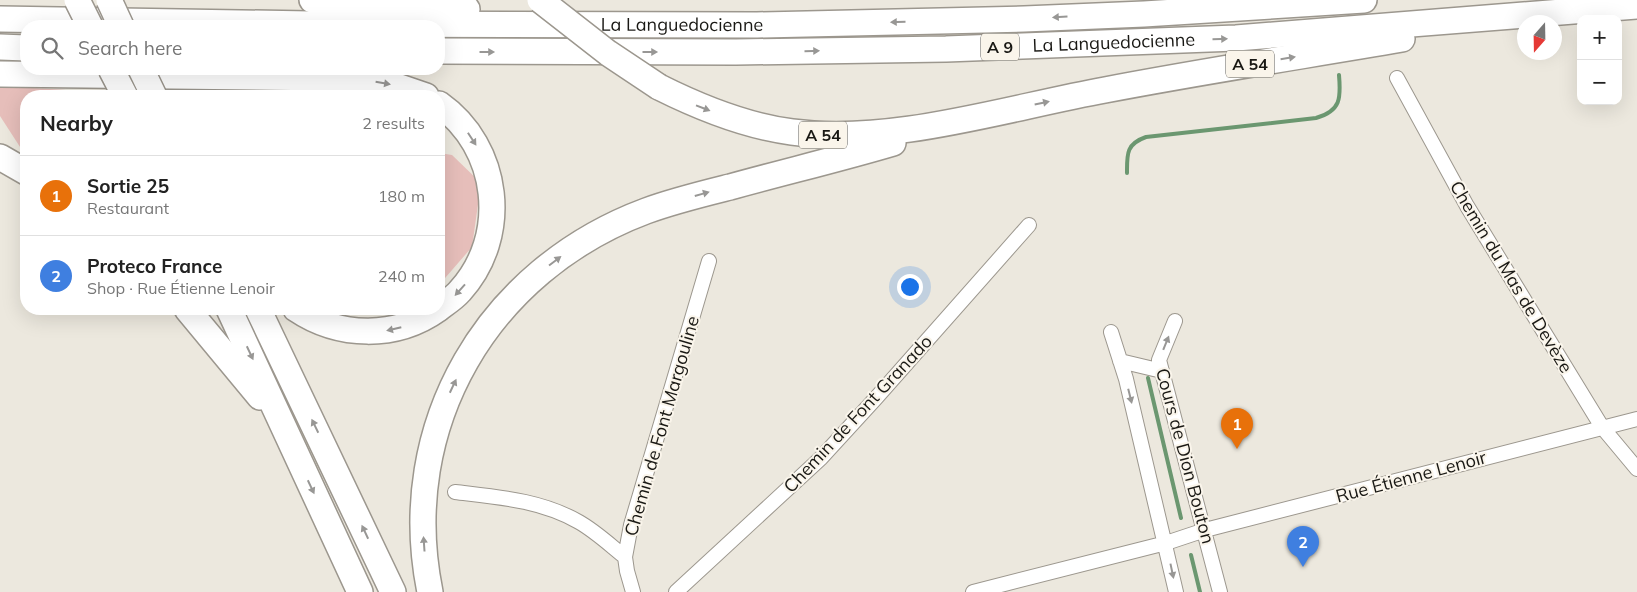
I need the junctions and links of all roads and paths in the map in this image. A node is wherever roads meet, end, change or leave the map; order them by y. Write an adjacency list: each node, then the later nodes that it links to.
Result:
1 (77, 0): 12 (highway, bridge)
2 (109, 0): 13 (highway, bridge)
3 (312, 0): 15 (highway)
4 (540, 0): 29 (highway, A 54, one-way to 29, bridge)
5 (1072, 0): 9 (highway)
6 (1364, 0): 9 (highway, La Languedocienne / A 9)
7 (1637, 6): 8 (highway, La Languedocienne / A 9)
8 (1560, 12): 18 (highway, La Languedocienne / A 9, one-way to 8); 29 (highway, A 54, one-way to 8)
9 (1144, 14): 15 (highway, La Languedocienne / A 9, one-way to 15)
10 (0, 19): 11 (highway, La Languedocienne / A 9)
11 (62, 20)
12 (87, 20)
13 (118, 20)
14 (445, 25): 15 (highway, La Languedocienne / A 9)
15 (638, 26)
16 (0, 47): 17 (highway)
17 (20, 48)
18 (445, 51)
19 (0, 74): 20 (highway, one-way to 20)
20 (20, 74)
21 (83, 75): 27 (highway, one-way to 27)
22 (115, 75): 25 (highway, bridge)
23 (144, 75): 26 (highway, bridge)
24 (1397, 78): 45 (street, Chemin du Mas de Devèze)
25 (122, 90)
26 (151, 90)
27 (408, 90)
28 (445, 108): 34 (highway, one-way to 34)
29 (994, 113): 55 (highway, one-way to 29)
30 (0, 157): 31 (highway)
31 (20, 169)
32 (1029, 225): 52 (street, Chemin de Font Granado)
33 (709, 260): 51 (street, Chemin de Font Margouline)
34 (445, 303)
35 (192, 315): 46 (highway)
36 (233, 315): 46 (highway, one-way to 46)
37 (261, 315): 54 (highway, one-way to 37)
38 (307, 315): 39 (highway, one-way to 38)
39 (428, 315)
40 (1175, 322): 43 (street, Cours de Dion Bouton, one-way to 40)
41 (1111, 332): 42 (street)
42 (1120, 361): 43 (street); 50 (street, one-way to 50)
43 (1162, 371): 49 (street, Cours de Dion Bouton)
44 (1637, 419): 45 (street, Rue Étienne Lenoir)
45 (1602, 428): 47 (street, Chemin du Mas de Devèze); 49 (street, Rue Étienne Lenoir)
46 (291, 443): 53 (highway, one-way to 53)
47 (1637, 469)
48 (455, 492): 51 (street)
49 (1205, 530): 50 (street, Rue Étienne Lenoir); 59 (street, Cours de Dion Bouton)
50 (1166, 543): 57 (street, Rue Étienne Lenoir); 58 (street, one-way to 58)
51 (625, 556): 56 (street, Chemin de Font Margouline)
52 (682, 590)
53 (360, 592)
54 (393, 592)
55 (430, 592)
56 (633, 592)
57 (973, 592)
58 (1176, 592)
59 (1220, 592)

